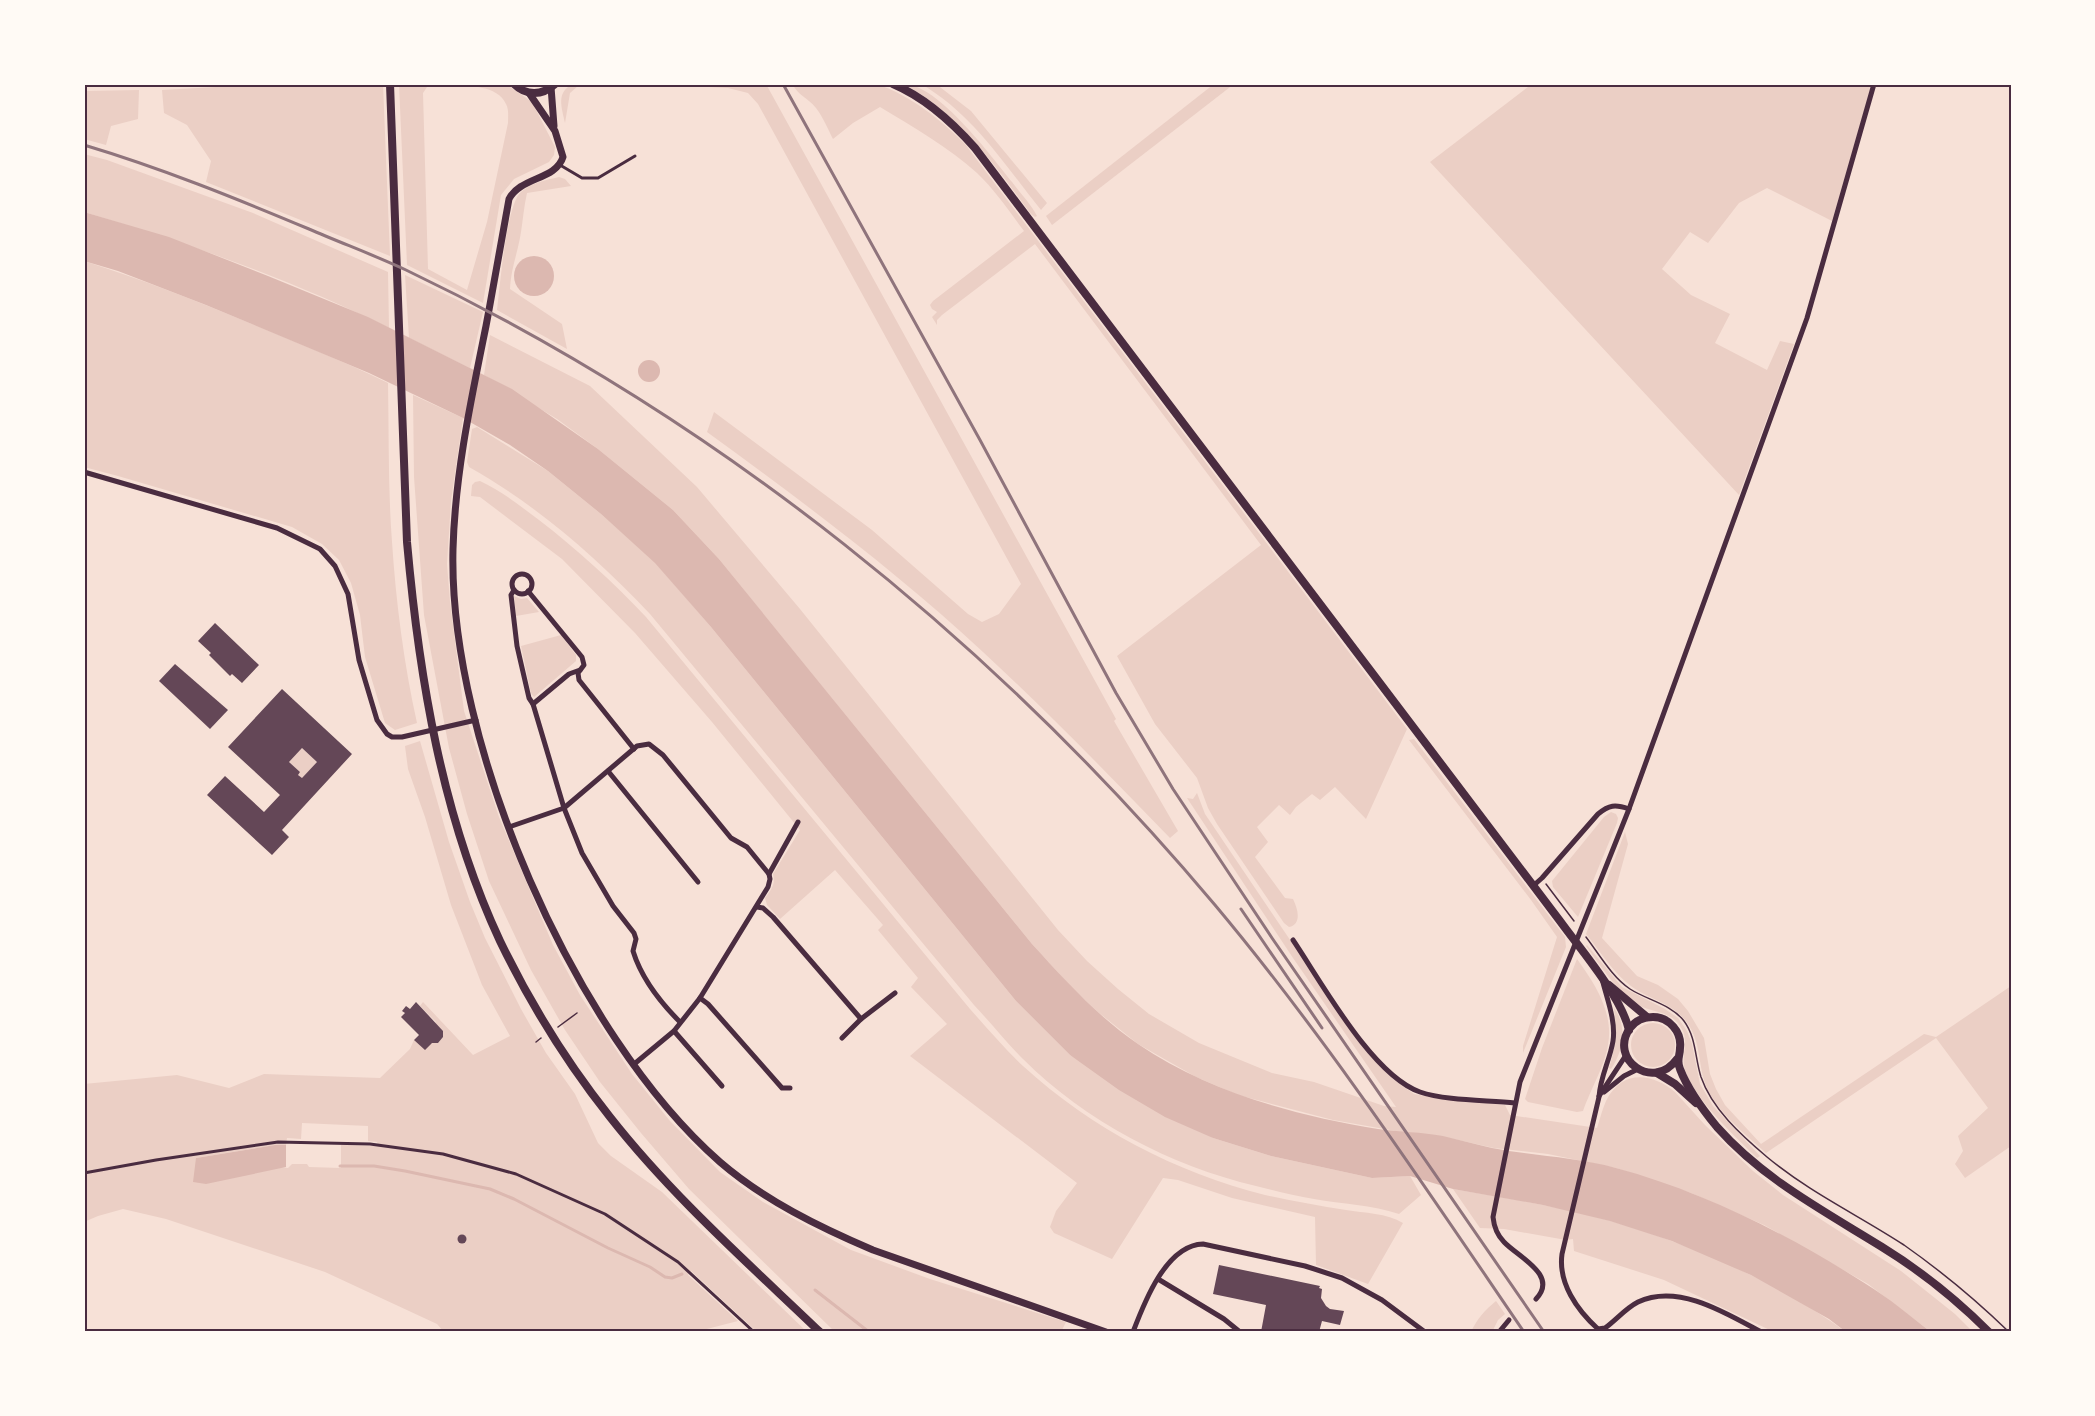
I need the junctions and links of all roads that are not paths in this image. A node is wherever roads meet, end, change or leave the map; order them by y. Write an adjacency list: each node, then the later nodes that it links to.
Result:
1 (390, 84): 51 (main road)
2 (514, 84): 6 (main road)
3 (893, 84): 24 (main road)
4 (1874, 84): 19 (street)
5 (553, 86): 6 (main road); 7 (street)
6 (529, 93): 7 (street)
7 (555, 132): 9 (street)
8 (635, 156): 9 (lane)
9 (560, 165): 15 (street)
10 (84, 472): 15 (street)
11 (514, 590): 12 (street); 12 (street); 14 (street)
12 (528, 591): 13 (street)
13 (579, 670): 14 (street); 16 (street)
14 (533, 704): 18 (street)
15 (476, 720): 21 (street)
16 (634, 748): 17 (street); 22 (street)
17 (608, 771): 18 (street); 23 (street)
18 (564, 808): 21 (street); 32 (street)
19 (1629, 809): 24 (street); 44 (street)
20 (798, 822): 22 (street)
21 (509, 827): 38 (street)
22 (769, 874): 25 (street)
23 (698, 882)
24 (1533, 886): 27 (main road)
25 (756, 907): 29 (street); 31 (street)
26 (1293, 940): 44 (street)
27 (1601, 978): 30 (main road); 33 (main road); 43 (street)
28 (895, 993): 31 (street)
29 (700, 998): 32 (street); 42 (street)
30 (1647, 1017): 33 (main road); 37 (main road)
31 (861, 1019): 35 (street)
32 (680, 1022): 34 (street)
33 (1629, 1030): 36 (main road)
34 (674, 1031): 38 (street); 41 (street)
35 (842, 1038)
36 (1626, 1054): 39 (main road); 43 (street)
37 (1677, 1059): 40 (main road); 45 (main road)
38 (633, 1065): 52 (street)
39 (1638, 1069): 40 (main road); 43 (street)
40 (1657, 1073): 45 (main road)
41 (722, 1086)
42 (790, 1088)
43 (1599, 1097): 57 (street)
44 (1515, 1103): 48 (street)
45 (1703, 1110): 58 (main road)
46 (84, 1173): 50 (lane)
47 (1158, 1279): 53 (street); 54 (street); 55 (street)
48 (1536, 1299)
49 (1509, 1320): 56 (street)
50 (754, 1332)
51 (820, 1332)
52 (1106, 1332)
53 (1132, 1332)
54 (1240, 1332)
55 (1425, 1332)
56 (1499, 1332)
57 (1761, 1332)
58 (1989, 1332)

